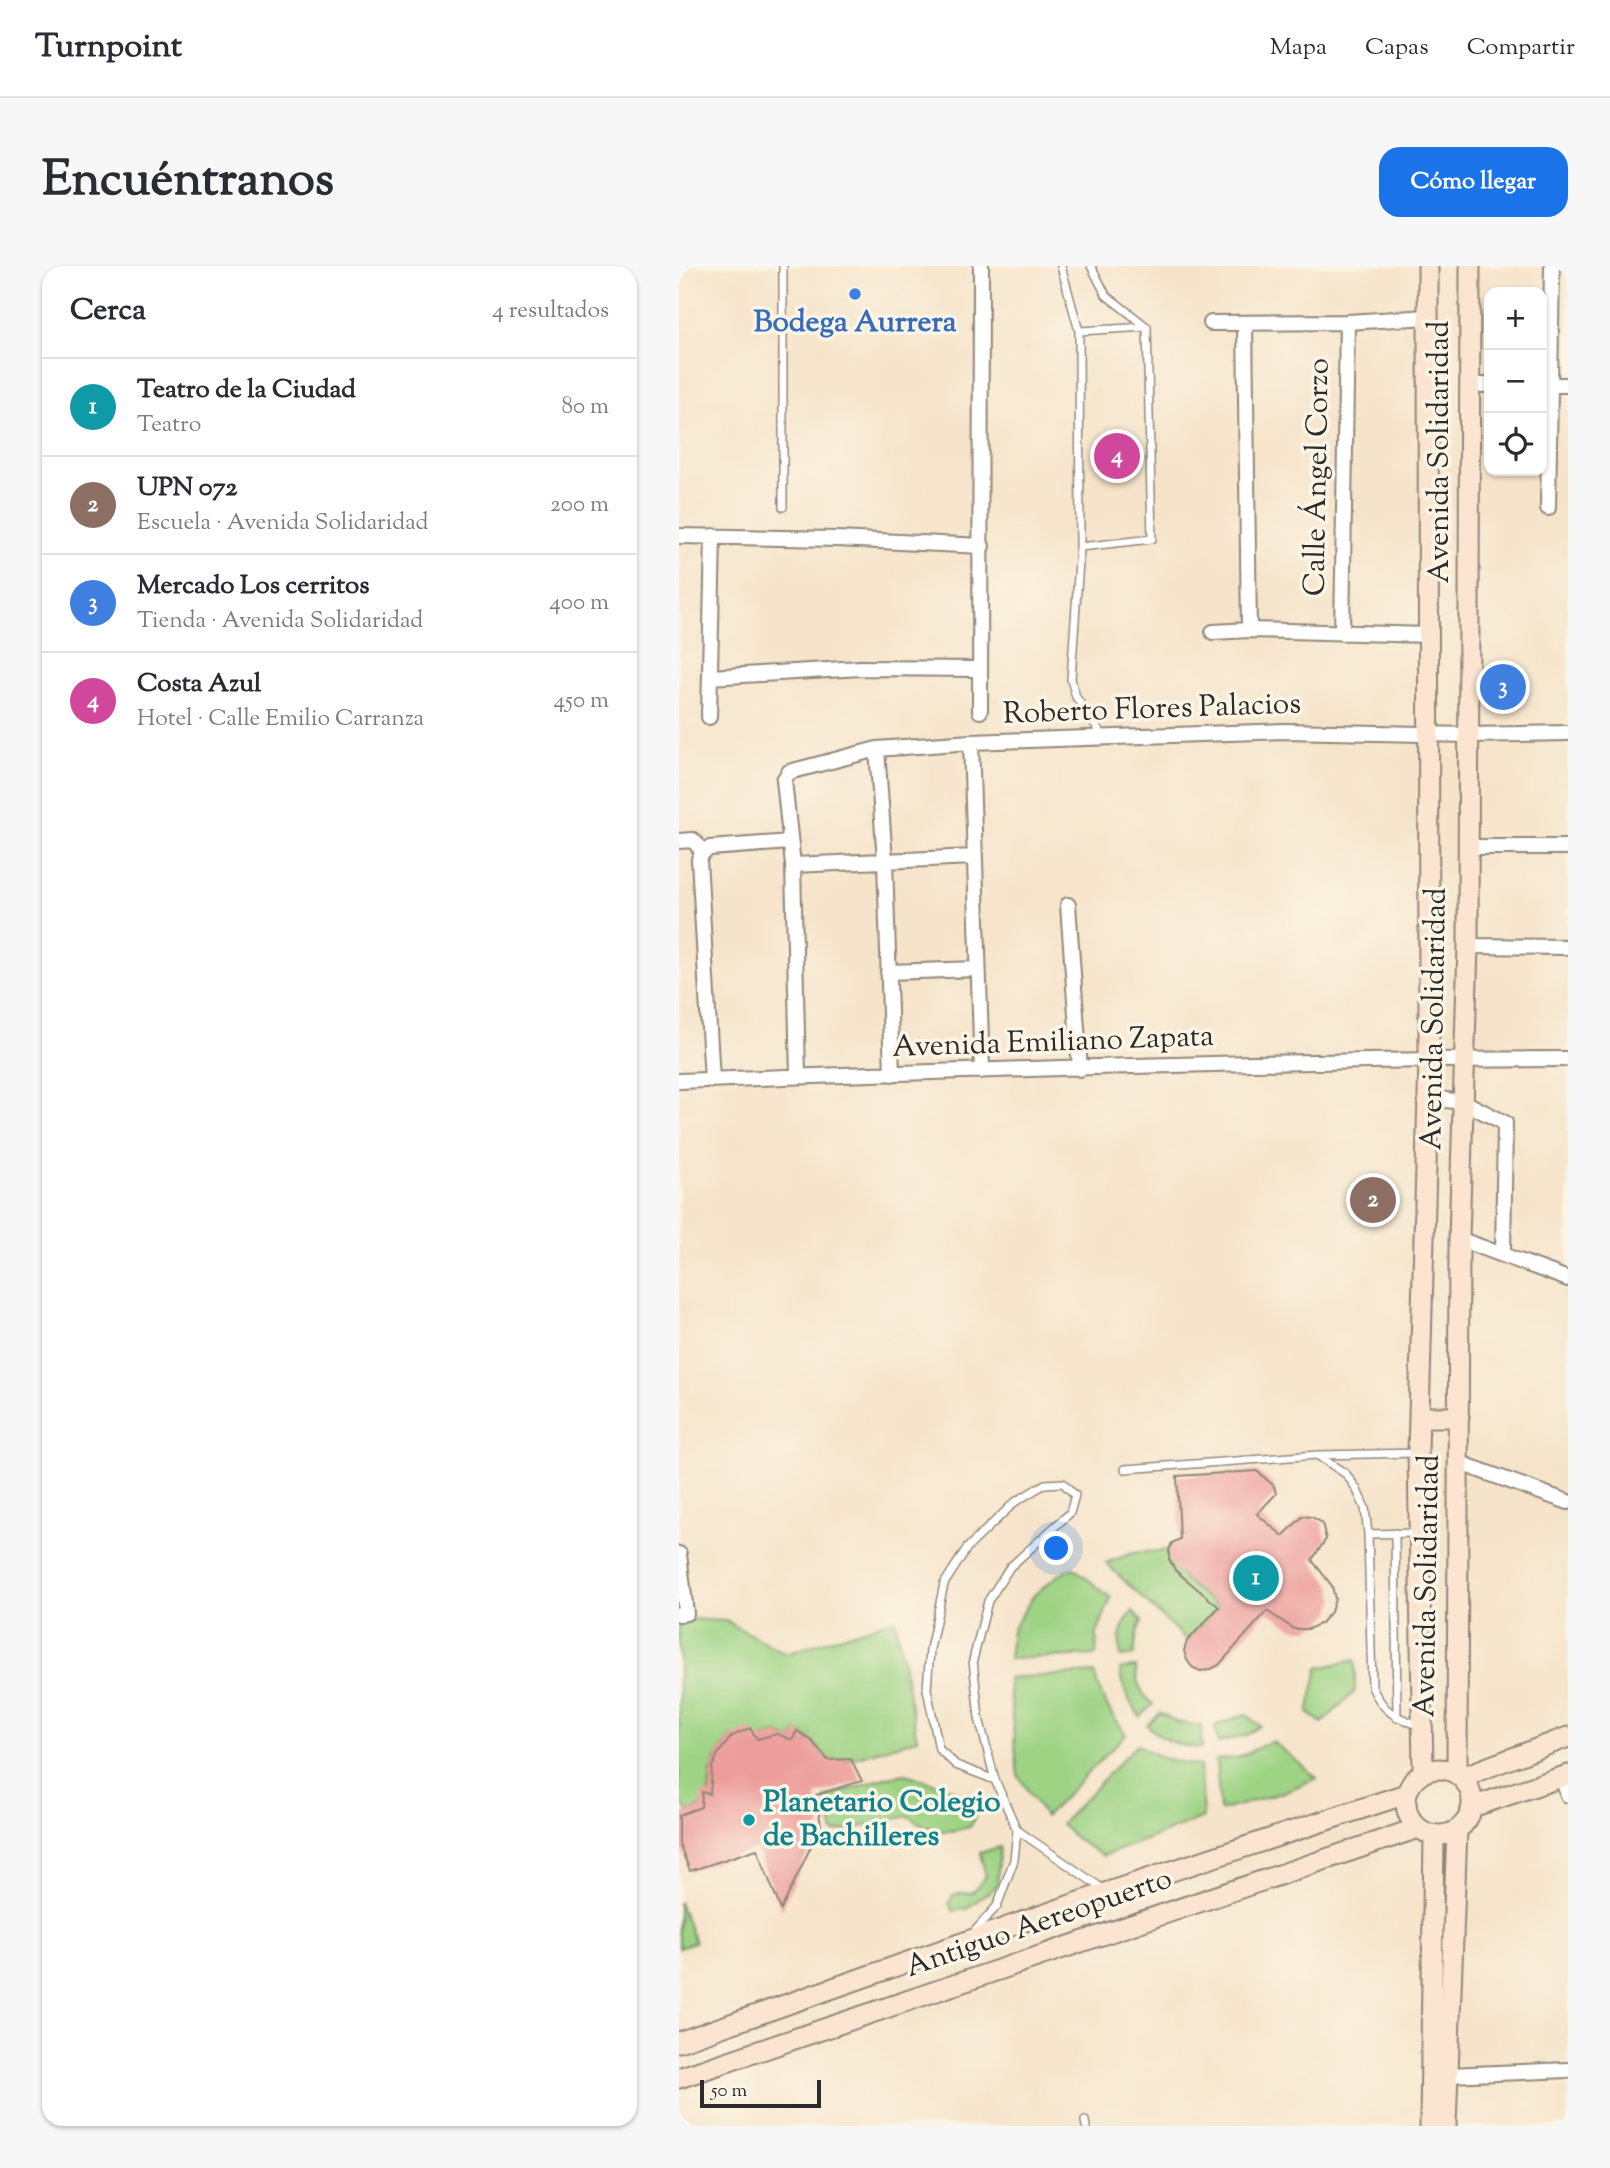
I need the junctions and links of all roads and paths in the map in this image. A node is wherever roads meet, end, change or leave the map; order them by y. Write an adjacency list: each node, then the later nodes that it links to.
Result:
1 (783, 266): 19 (lane)
2 (981, 266): 23 (street)
3 (1061, 266): 13 (lane)
4 (1091, 266): 12 (lane)
5 (1428, 266): 8 (main road, Avenida Solidaridad)
6 (1470, 266): 15 (main road, Avenida Solidaridad)
7 (1552, 266): 14 (street)
8 (1429, 317): 9 (street); 28 (main road, Avenida Solidaridad)
9 (1347, 322): 11 (street); 27 (street, Calle Ángel Corzo)
10 (1211, 323): 11 (street)
11 (1245, 323): 25 (street)
12 (1147, 327): 13 (lane); 24 (lane)
13 (1079, 331): 24 (lane)
14 (1547, 351)
15 (1480, 385): 35 (main road, Avenida Solidaridad)
16 (1547, 385): 17 (street)
17 (1568, 385)
18 (1546, 413): 20 (street)
19 (783, 507)
20 (1548, 508)
21 (679, 536): 22 (street)
22 (712, 536): 23 (street); 30 (street)
23 (982, 545): 29 (street)
24 (1080, 547): 36 (lane)
25 (1249, 631): 26 (street); 27 (street)
26 (1213, 632)
27 (1342, 633): 28 (street)
28 (1428, 635): 34 (main road, Avenida Solidaridad)
29 (980, 669): 30 (street); 31 (street)
30 (710, 677): 32 (street)
31 (981, 711)
32 (709, 717)
33 (1568, 733): 35 (street, Roberto Flores Palacios)
34 (1429, 735): 35 (street, Roberto Flores Palacios); 36 (street, Roberto Flores Palacios); 52 (main road, Avenida Solidaridad)
35 (1469, 735): 42 (main road, Avenida Solidaridad)
36 (1105, 738): 37 (street, Roberto Flores Palacios)
37 (971, 742): 38 (street, Roberto Flores Palacios); 44 (street)
38 (877, 749): 40 (street); 45 (street)
39 (679, 841): 43 (street)
40 (790, 842): 43 (street); 46 (street)
41 (1568, 846): 42 (street)
42 (1468, 847): 48 (main road, Avenida Solidaridad)
43 (703, 852): 59 (street)
44 (974, 857): 45 (street); 50 (street)
45 (885, 861): 46 (street); 51 (street)
46 (793, 865): 58 (street)
47 (1068, 905): 55 (street)
48 (1468, 946): 49 (street); 53 (main road, Avenida Solidaridad)
49 (1568, 947)
50 (978, 969): 51 (street); 56 (street)
51 (888, 972): 57 (street)
52 (1429, 1059): 53 (street, Avenida Emiliano Zapata); 55 (street, Avenida Emiliano Zapata); 61 (main road, Avenida Solidaridad)
53 (1465, 1059): 54 (street, Avenida Emiliano Zapata); 62 (main road, Avenida Solidaridad)
54 (1568, 1059)
55 (1080, 1069): 56 (street, Avenida Emiliano Zapata)
56 (982, 1071): 57 (street, Avenida Emiliano Zapata)
57 (892, 1074): 58 (street, Avenida Emiliano Zapata)
58 (798, 1076): 59 (street, Avenida Emiliano Zapata)
59 (712, 1080): 60 (street, Avenida Emiliano Zapata)
60 (679, 1081)
61 (1428, 1098): 62 (street); 66 (main road, Avenida Solidaridad)
62 (1464, 1102): 63 (main road, Avenida Solidaridad); 64 (street)
63 (1459, 1239): 64 (street); 67 (main road, Avenida Solidaridad)
64 (1503, 1255): 65 (street)
65 (1568, 1279)
66 (1419, 1417): 67 (main road); 68 (main road, Avenida Solidaridad)
67 (1459, 1417): 70 (main road, Avenida Solidaridad)
68 (1418, 1453): 69 (lane); 74 (main road, Avenida Solidaridad)
69 (1317, 1455): 71 (lane); 75 (lane)
70 (1460, 1463): 72 (street); 82 (main road, Avenida Solidaridad)
71 (1125, 1469)
72 (1568, 1502)
73 (1395, 1533): 74 (lane); 75 (lane); 78 (lane)
74 (1420, 1533): 79 (main road, Avenida Solidaridad)
75 (1369, 1534): 78 (lane)
76 (679, 1554): 77 (street)
77 (679, 1614)
78 (1397, 1718): 79 (lane)
79 (1422, 1726): 81 (main road, Avenida Solidaridad)
80 (1568, 1737): 82 (main road)
81 (1423, 1772): 82 (main road); 85 (main road)
82 (1459, 1775): 86 (main road)
83 (995, 1780): 83 (lane); 87 (lane)
84 (1566, 1782): 86 (main road)
85 (1406, 1794): 89 (main road); 90 (main road, Antiguo Aereopuerto)
86 (1472, 1807): 88 (main road)
87 (1017, 1830): 90 (lane); 91 (lane)
88 (1457, 1830): 89 (main road); 96 (main road)
89 (1426, 1832): 93 (main road, Antiguo Aereopuerto); 98 (main road)
90 (1108, 1892): 91 (main road, Antiguo Aereopuerto)
91 (964, 1944): 92 (main road, Antiguo Aereopuerto)
92 (803, 1999): 93 (main road); 94 (main road, Antiguo Aereopuerto)
93 (815, 2031): 97 (main road, Antiguo Aereopuerto)
94 (679, 2042)
95 (1568, 2070): 96 (street)
96 (1447, 2075): 99 (main road)
97 (679, 2078)
98 (1430, 2126)
99 (1446, 2126)

